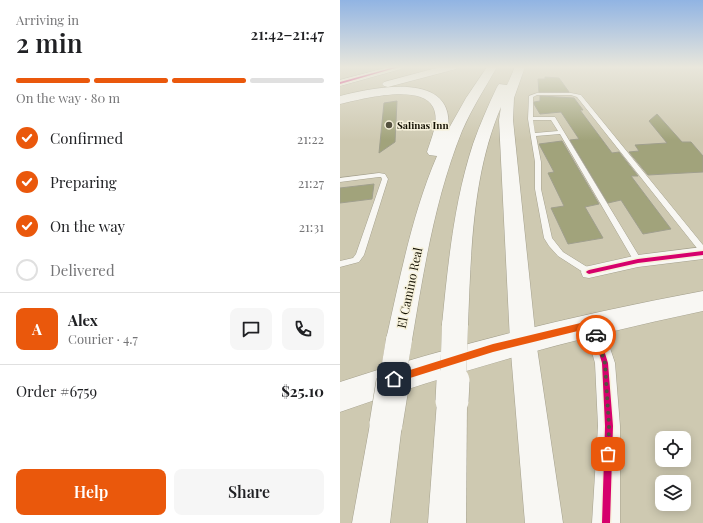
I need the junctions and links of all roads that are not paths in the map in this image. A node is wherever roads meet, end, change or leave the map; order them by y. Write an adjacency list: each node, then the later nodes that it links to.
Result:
1 (358, 91): 7 (highway)
2 (378, 91): 8 (highway)
3 (407, 91): 13 (highway)
4 (476, 91): 13 (highway, El Camino Real)
5 (501, 91): 24 (highway, bridge)
6 (511, 91): 21 (highway)
7 (340, 96)
8 (340, 100)
9 (530, 119): 10 (lane); 11 (lane); 14 (lane)
10 (562, 132): 11 (lane); 16 (lane)
11 (532, 135): 18 (lane)
12 (340, 180): 17 (lane)
13 (426, 213): 23 (highway, El Camino Real, bridge)
14 (703, 250)
15 (703, 253): 16 (street)
16 (638, 261): 18 (street)
17 (340, 264)
18 (589, 272)
19 (703, 301): 20 (highway)
20 (593, 324): 21 (highway); 26 (street)
21 (523, 341): 22 (highway); 25 (highway)
22 (344, 393)
23 (371, 523)
24 (447, 523)
25 (544, 523)
26 (606, 523)

